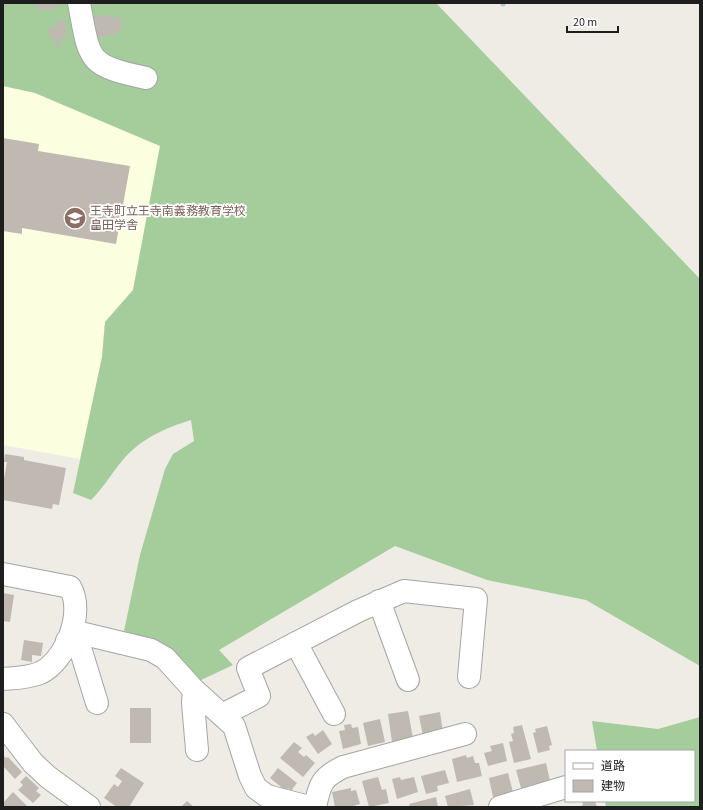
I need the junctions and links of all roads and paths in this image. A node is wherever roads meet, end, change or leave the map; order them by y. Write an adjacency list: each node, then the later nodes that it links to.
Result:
1 (79, 3): 2 (street)
2 (146, 78)
3 (3, 574): 5 (street)
4 (379, 601): 6 (street); 7 (street); 9 (street)
5 (69, 636): 8 (street); 10 (street); 11 (street)
6 (296, 643): 12 (street); 13 (street)
7 (469, 677)
8 (3, 679)
9 (408, 680)
10 (194, 690): 13 (street); 16 (street)
11 (97, 703)
12 (334, 714)
13 (222, 715): 19 (street)
14 (3, 724): 18 (street)
15 (465, 734): 20 (street)
16 (197, 750)
17 (565, 787): 21 (street)
18 (89, 807)
19 (309, 807)
20 (315, 807)
21 (500, 807)

